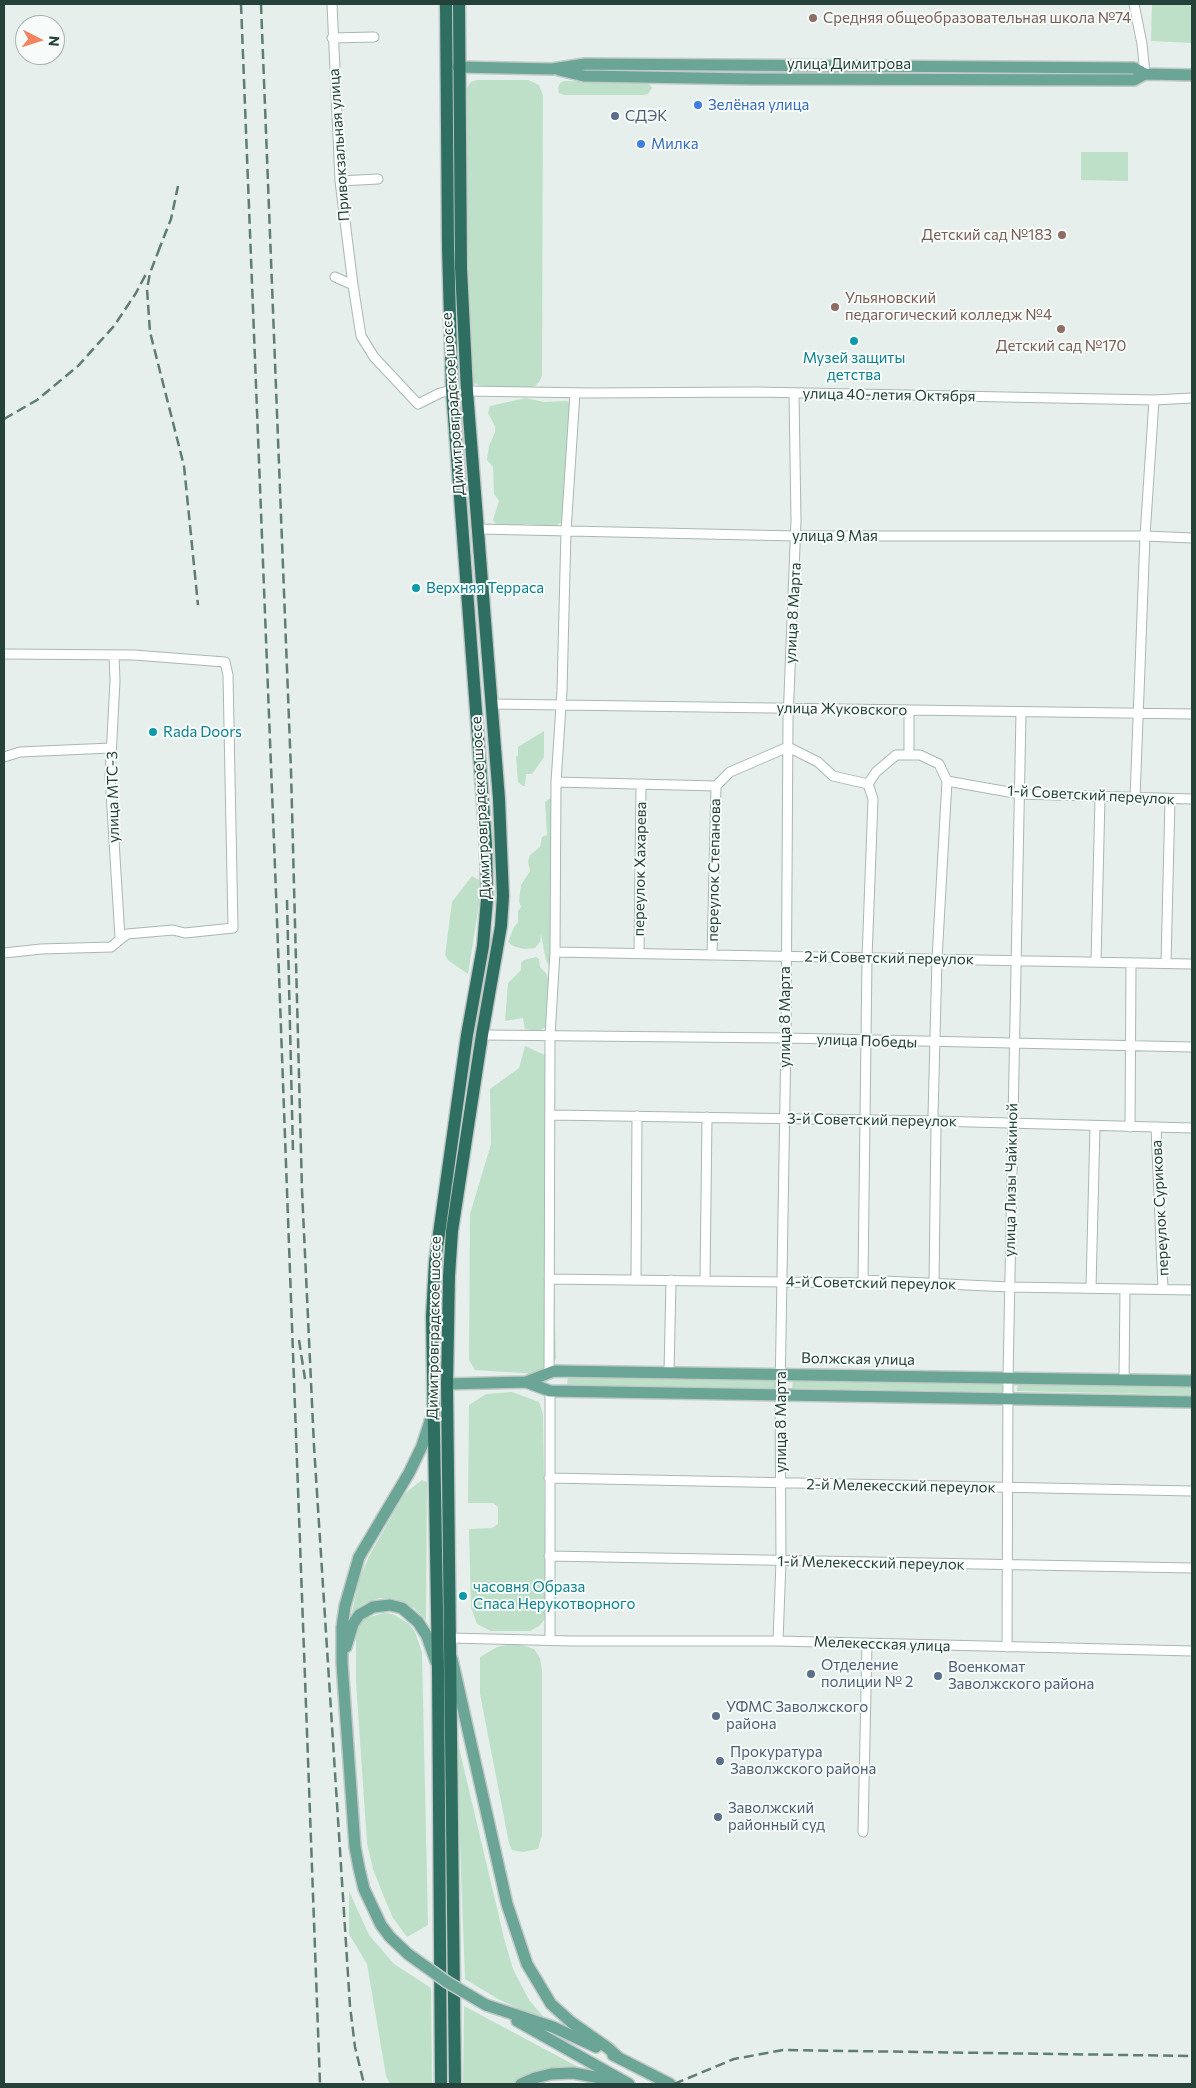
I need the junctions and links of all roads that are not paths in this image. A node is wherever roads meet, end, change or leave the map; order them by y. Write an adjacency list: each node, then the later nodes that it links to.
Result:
1 (332, 4): 6 (street, Привокзальная улица)
2 (446, 4): 8 (highway, Димитровградское шоссе)
3 (459, 4): 8 (highway, Димитровградское шоссе)
4 (1134, 4): 10 (street)
5 (374, 37): 6 (street)
6 (332, 38): 14 (street, Привокзальная улица)
7 (894, 66): 9 (main road, улица Димитрова); 10 (main road, улица Димитрова); 12 (main road)
8 (453, 67): 9 (main road, улица Димитрова); 17 (highway, Димитровградское шоссе); 18 (highway, Димитровградское шоссе)
9 (552, 69): 12 (main road, улица Димитрова)
10 (1145, 74): 11 (main road, улица Димитрова); 12 (main road, улица Димитрова)
11 (1192, 75)
12 (894, 79)
13 (378, 179): 14 (street)
14 (340, 181): 16 (street, Привокзальная улица)
15 (335, 277): 16 (street)
16 (353, 285): 18 (street, Привокзальная улица)
17 (466, 391): 19 (street, улица 40-летия Октября); 23 (highway, Димитровградское шоссе)
18 (446, 392): 30 (highway, Димитровградское шоссе)
19 (575, 393): 20 (street, улица 40-летия Октября); 24 (street)
20 (794, 394): 22 (street, улица 40-летия Октября); 25 (street, улица 8 Марта)
21 (1192, 398): 22 (street, улица 40-летия Октября)
22 (1154, 400): 26 (street)
23 (478, 529): 24 (street, улица 9 Мая); 31 (highway, Димитровградское шоссе)
24 (566, 531): 25 (street, улица 9 Мая); 32 (street)
25 (796, 536): 26 (street, улица 9 Мая); 33 (street, улица 8 Марта)
26 (1145, 536): 27 (street, улица 9 Мая); 36 (street)
27 (1192, 538)
28 (4, 654): 29 (street)
29 (114, 655): 39 (street, улица МТС-3); 52 (street)
30 (475, 704): 31 (highway); 103 (highway, Димитровградское шоссе)
31 (492, 704): 32 (street, улица Жуковского); 65 (highway, Димитровградское шоссе)
32 (562, 705): 33 (street, улица Жуковского); 42 (street)
33 (788, 708): 34 (street, улица Жуковского); 38 (street, улица 8 Марта)
34 (909, 710): 35 (street, улица Жуковского); 40 (street)
35 (1021, 712): 36 (street, улица Жуковского); 47 (street, улица Лизы Чайкиной)
36 (1137, 714): 37 (street, улица Жуковского); 49 (street)
37 (1192, 714)
38 (788, 747): 45 (street); 46 (street); 57 (street, улица 8 Марта)
39 (111, 748): 41 (street); 52 (street, улица МТС-3)
40 (909, 755): 43 (street); 45 (street)
41 (4, 757)
42 (556, 782): 44 (street); 53 (street)
43 (947, 782): 47 (street, 1-й Советский переулок); 59 (street)
44 (641, 784): 46 (street); 55 (street, переулок Хахарева)
45 (868, 784): 58 (street)
46 (716, 786): 56 (street, переулок Степанова)
47 (1020, 794): 48 (street, 1-й Советский переулок); 60 (street, улица Лизы Чайкиной)
48 (1100, 797): 49 (street, 1-й Советский переулок); 61 (street)
49 (1135, 798): 50 (street, 1-й Советский переулок)
50 (1170, 799): 51 (street, 1-й Советский переулок); 63 (street)
51 (1192, 799)
52 (120, 938): 54 (street)
53 (555, 952): 55 (street, 2-й Советский переулок); 66 (street)
54 (4, 953)
55 (639, 953): 56 (street, 2-й Советский переулок)
56 (712, 955): 57 (street, 2-й Советский переулок)
57 (785, 955): 58 (street, 2-й Советский переулок); 67 (street, улица 8 Марта)
58 (867, 958): 59 (street, 2-й Советский переулок); 68 (street)
59 (937, 959): 60 (street, 2-й Советский переулок); 69 (street)
60 (1015, 961): 61 (street, 2-й Советский переулок); 70 (street, улица Лизы Чайкиной)
61 (1096, 962): 62 (street, 2-й Советский переулок)
62 (1132, 963): 63 (street, 2-й Советский переулок); 71 (street)
63 (1166, 964): 64 (street, 2-й Советский переулок)
64 (1192, 964)
65 (482, 1035): 66 (street, улица Победы); 104 (highway, Димитровградское шоссе)
66 (550, 1036): 67 (street, улица Победы); 73 (street)
67 (786, 1038): 68 (street, улица Победы); 76 (street, улица 8 Марта)
68 (867, 1041): 69 (street, улица Победы); 77 (street)
69 (934, 1042): 70 (street, улица Победы); 78 (street)
70 (1014, 1044): 71 (street, улица Победы); 79 (street, улица Лизы Чайкиной)
71 (1131, 1046): 72 (street, улица Победы); 81 (street)
72 (1192, 1047)
73 (551, 1115): 74 (street, 3-й Советский переулок); 84 (street)
74 (637, 1116): 75 (street, 3-й Советский переулок); 85 (street)
75 (707, 1117): 76 (street, 3-й Советский переулок); 87 (street)
76 (784, 1118): 77 (street, 3-й Советский переулок); 89 (street, улица 8 Марта)
77 (865, 1121): 78 (street, 3-й Советский переулок); 88 (street)
78 (935, 1121): 79 (street, 3-й Советский переулок); 90 (street)
79 (1012, 1124): 80 (street, 3-й Советский переулок); 91 (street, улица Лизы Чайкиной)
80 (1095, 1126): 81 (street, 3-й Советский переулок); 92 (street)
81 (1130, 1126): 82 (street, 3-й Советский переулок)
82 (1156, 1127): 83 (street, 3-й Советский переулок); 94 (street, переулок Сурикова)
83 (1192, 1128)
84 (549, 1279): 85 (street, 4-й Советский переулок); 96 (street)
85 (636, 1279): 86 (street, 4-й Советский переулок)
86 (671, 1280): 87 (street, 4-й Советский переулок); 97 (street)
87 (705, 1280): 89 (street, 4-й Советский переулок)
88 (863, 1280): 89 (street, 4-й Советский переулок); 90 (street, 4-й Советский переулок)
89 (782, 1282): 98 (street, улица 8 Марта)
90 (934, 1284): 91 (street, 4-й Советский переулок)
91 (1010, 1287): 92 (street, 4-й Советский переулок); 99 (street, улица Лизы Чайкиной)
92 (1091, 1288): 93 (street, 4-й Советский переулок)
93 (1125, 1289): 94 (street, 4-й Советский переулок); 100 (street)
94 (1163, 1290): 95 (street, 4-й Советский переулок)
95 (1192, 1290)
96 (549, 1373): 97 (main road, Волжская улица); 102 (main road, Волжская улица)
97 (669, 1373): 98 (main road, Волжская улица)
98 (781, 1375): 99 (main road, Волжская улица); 106 (street, улица 8 Марта)
99 (1008, 1378): 100 (main road, Волжская улица); 107 (street, улица Лизы Чайкиной)
100 (1124, 1380): 101 (main road, Волжская улица)
101 (1192, 1381)
102 (526, 1382): 104 (main road, Волжская улица); 105 (main road, Волжская улица)
103 (432, 1384): 104 (highway, Волжская улица); 109 (highway, Димитровградское шоссе)
104 (447, 1384): 119 (highway, Димитровградское шоссе)
105 (550, 1390): 106 (main road, Волжская улица); 110 (street)
106 (780, 1394): 107 (main road, Волжская улица); 111 (street, улица 8 Марта)
107 (1008, 1400): 108 (main road, Волжская улица); 112 (street, улица Лизы Чайкиной)
108 (1192, 1402)
109 (433, 1414): 119 (highway, Димитровградское шоссе); 124 (main road)
110 (550, 1478): 111 (street, 2-й Мелекесский переулок); 114 (street)
111 (781, 1484): 112 (street, 2-й Мелекесский переулок); 115 (street, улица 8 Марта)
112 (1008, 1487): 113 (street, 2-й Мелекесский переулок); 116 (street, улица Лизы Чайкиной)
113 (1192, 1491)
114 (549, 1556): 115 (street, 1-й Мелекесский переулок); 118 (street)
115 (780, 1561): 116 (street, 1-й Мелекесский переулок); 120 (street, улица 8 Марта)
116 (1007, 1566): 117 (street, 1-й Мелекесский переулок); 122 (street, улица Лизы Чайкиной)
117 (1192, 1568)
118 (550, 1640): 119 (street, Мелекесская улица); 120 (street, Мелекесская улица)
119 (446, 1641): 125 (highway); 128 (main road); 130 (highway)
120 (778, 1641): 121 (street, Мелекесская улица)
121 (867, 1643): 122 (street, Мелекесская улица); 126 (street)
122 (1007, 1647): 123 (street, Мелекесская улица)
123 (1192, 1651)
124 (342, 1663): 125 (main road); 127 (main road, bridge)
125 (438, 1668): 129 (highway)
126 (864, 1832)
127 (498, 2010): 128 (main road); 132 (main road)
128 (619, 2058): 133 (main road)
129 (441, 2084)
130 (455, 2084)
131 (521, 2084): 132 (main road)
132 (629, 2084)
133 (670, 2084)

